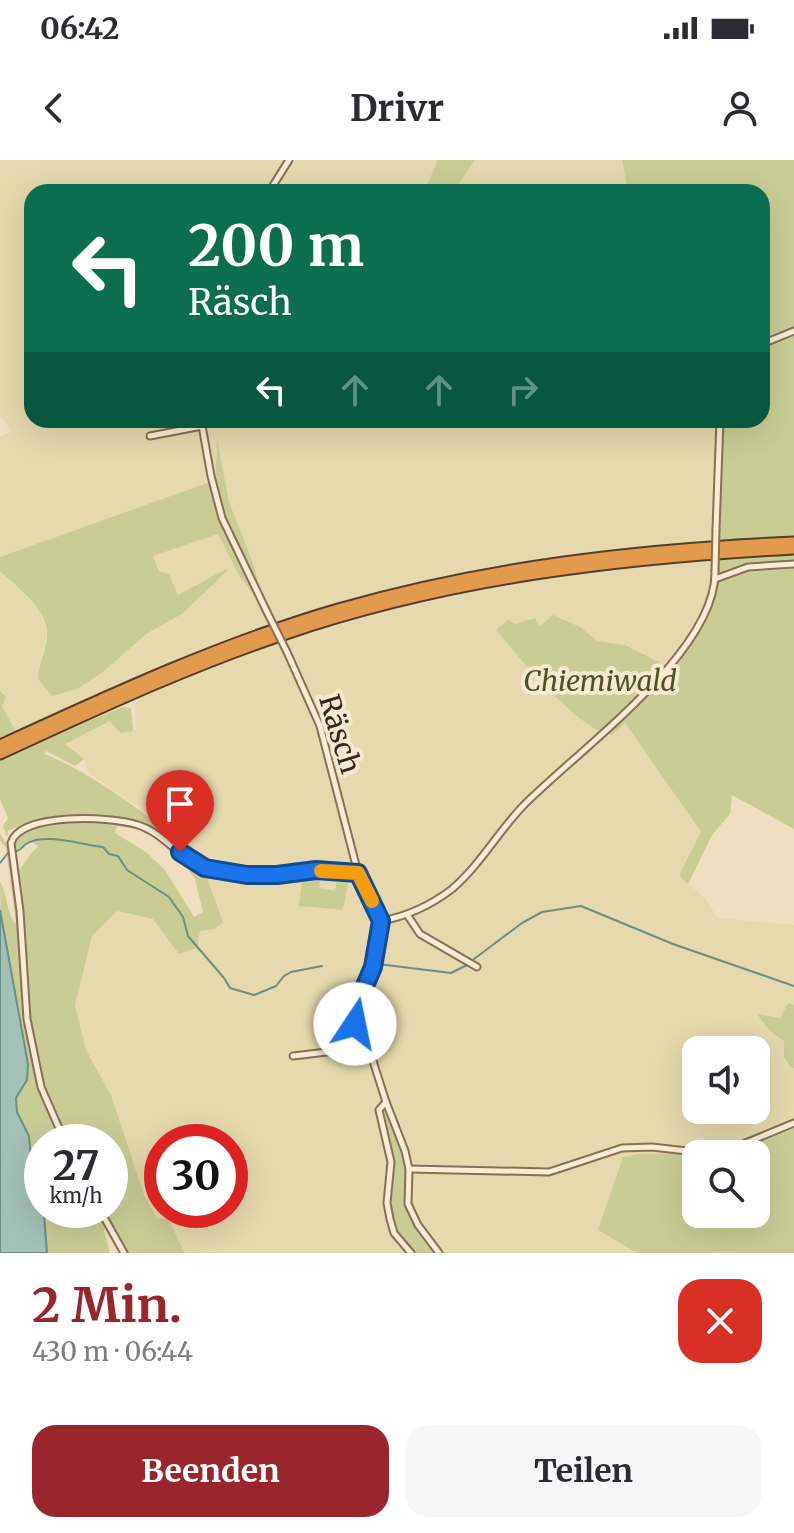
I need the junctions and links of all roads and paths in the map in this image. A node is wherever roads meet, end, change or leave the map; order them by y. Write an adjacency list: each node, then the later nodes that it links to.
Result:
1 (289, 160): 2 (street)
2 (274, 184)
3 (794, 331): 4 (street)
4 (770, 341)
5 (182, 428): 8 (street)
6 (203, 428): 16 (street, Räsch, bridge)
7 (720, 428): 12 (street, bridge)
8 (150, 436)
9 (794, 542): 13 (highway)
10 (794, 549): 13 (highway)
11 (794, 564): 12 (street)
12 (715, 579): 17 (street)
13 (23, 739): 14 (highway); 15 (highway)
14 (0, 745)
15 (0, 754)
16 (358, 873): 18 (street, Räsch); 24 (street)
17 (408, 916): 18 (street); 19 (street)
18 (381, 921): 20 (street)
19 (477, 967)
20 (360, 1020): 21 (street); 22 (street)
21 (293, 1056)
22 (386, 1102): 25 (street); 28 (street)
23 (794, 1123): 25 (street)
24 (57, 1124)
25 (409, 1169): 29 (street)
26 (110, 1228): 27 (street)
27 (124, 1253)
28 (411, 1253)
29 (439, 1253)

